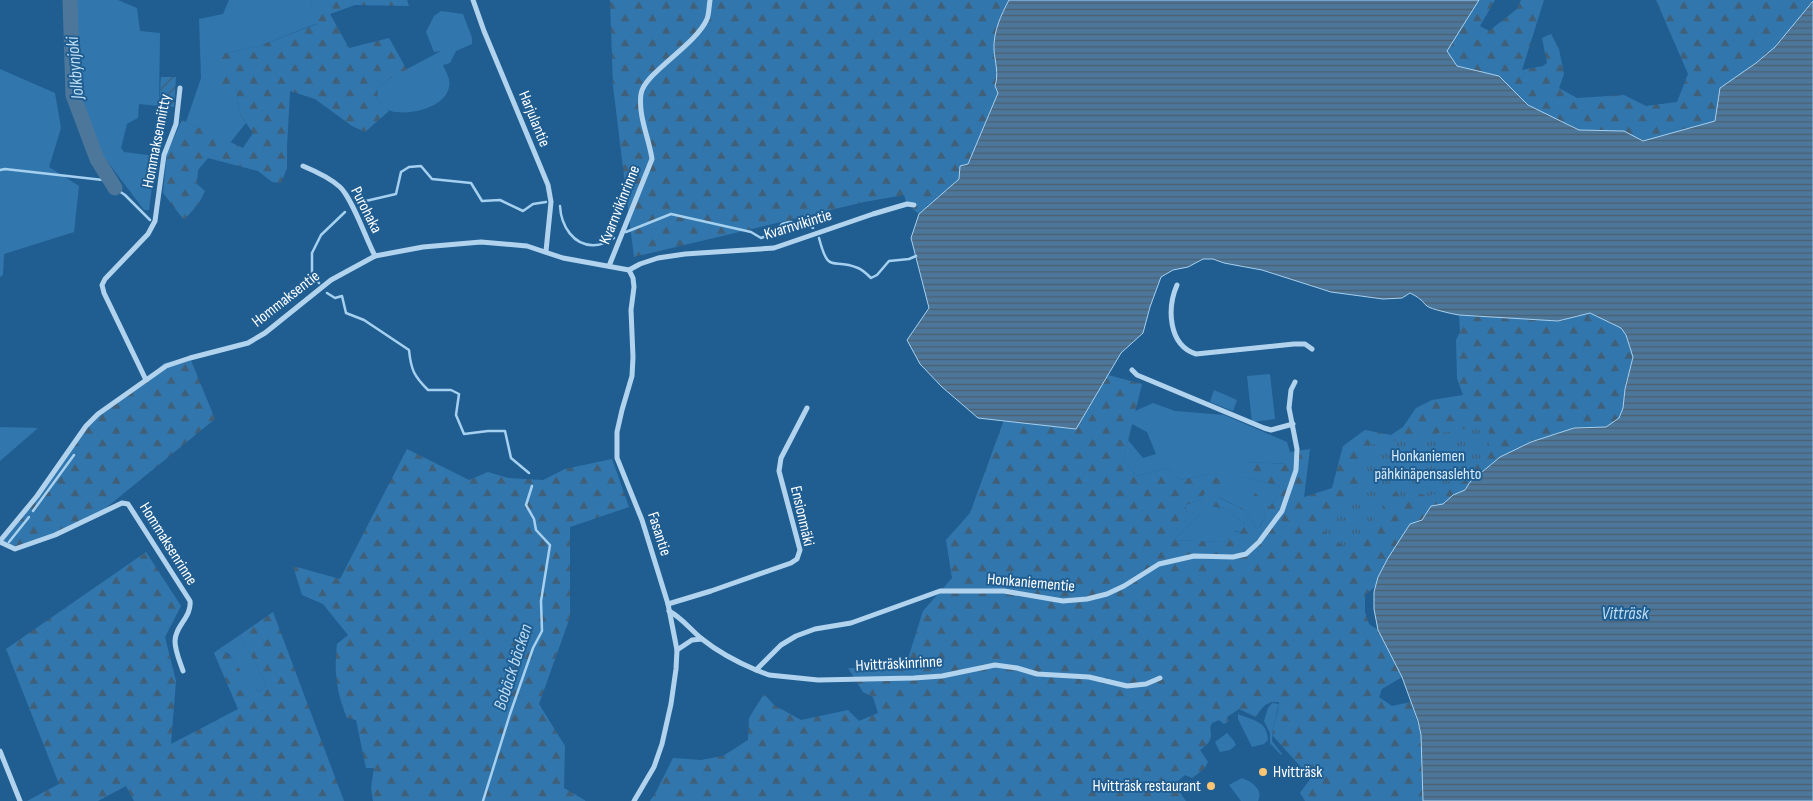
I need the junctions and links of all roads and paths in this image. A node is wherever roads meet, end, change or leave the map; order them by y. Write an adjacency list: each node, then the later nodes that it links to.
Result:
1 (474, 0): 6 (street, Harjulantie)
2 (710, 0): 8 (street, Kvarnvikinrinne)
3 (180, 88): 13 (street, Hommaksenniitty)
4 (303, 166): 7 (street, Purohaka)
5 (914, 205): 9 (street, Kvarnvikintie)
6 (546, 250): 7 (street, Hommaksentie); 8 (street, Hommaksentie)
7 (375, 256): 13 (street, Hommaksentie)
8 (608, 266): 9 (street, Hommaksentie)
9 (630, 270): 18 (street, Fasantie)
10 (1177, 286): 11 (street)
11 (1312, 349)
12 (1132, 370): 16 (street)
13 (146, 380): 17 (street, Hommaksentie)
14 (1295, 382): 16 (street, Honkaniementie)
15 (807, 408): 18 (street, Ensionmäki)
16 (1292, 424): 22 (street, Honkaniementie)
17 (0, 542): 23 (street, Hommaksenrinne)
18 (668, 604): 19 (street, Fasantie)
19 (669, 611): 20 (street); 21 (street, Fasantie)
20 (702, 639): 21 (street); 22 (street)
21 (677, 650): 27 (street, Fasantie)
22 (756, 670): 24 (street, Hvitträskinrinne)
23 (183, 671)
24 (1160, 678)
25 (0, 751): 26 (street)
26 (20, 801)
27 (634, 801)

